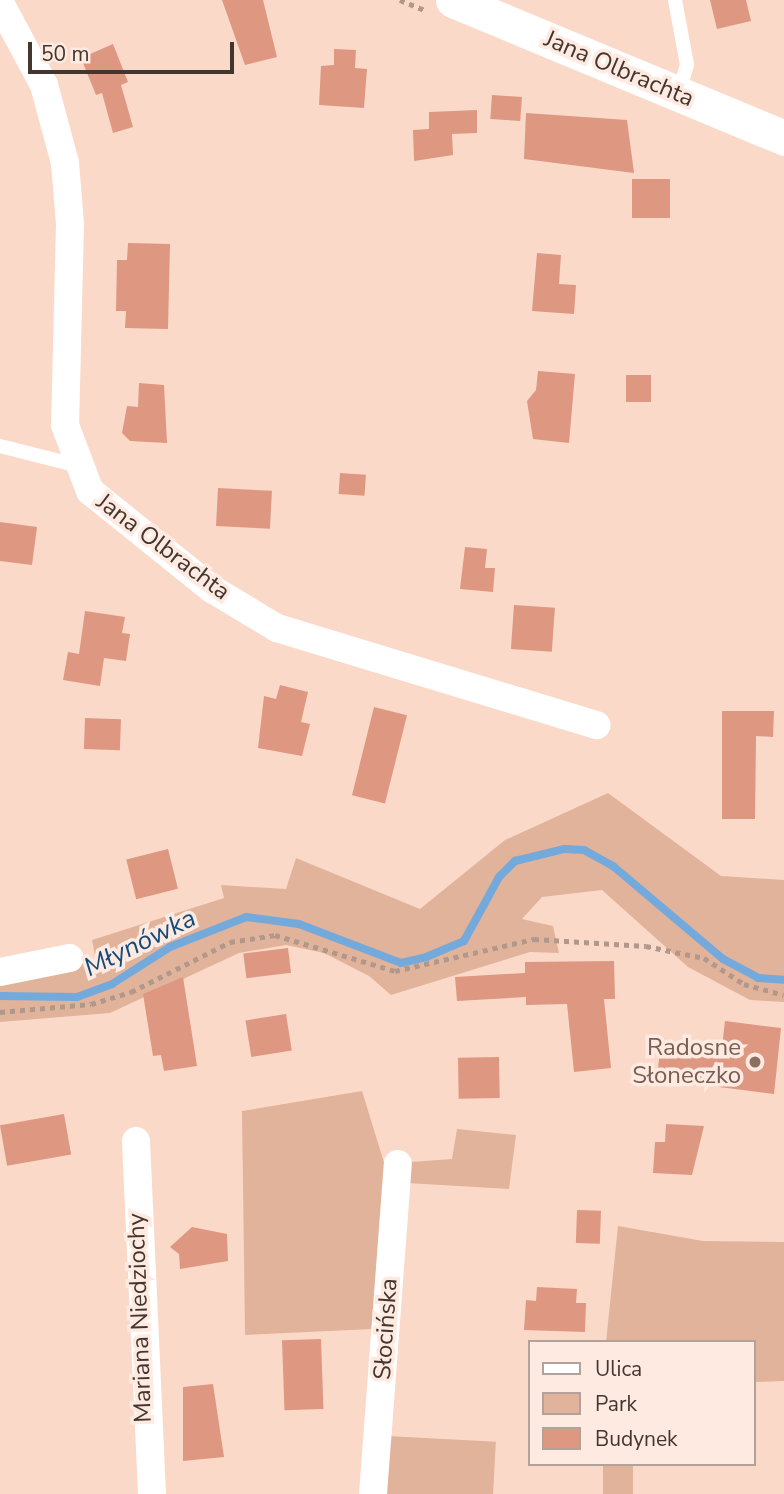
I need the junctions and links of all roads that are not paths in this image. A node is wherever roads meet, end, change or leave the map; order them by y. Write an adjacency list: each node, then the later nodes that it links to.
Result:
1 (453, 0): 4 (street, Jana Olbrachta)
2 (676, 0): 4 (lane)
3 (0, 3): 7 (street, Jana Olbrachta)
4 (678, 95): 5 (street, Jana Olbrachta)
5 (784, 138)
6 (0, 446): 7 (lane)
7 (75, 465): 8 (street, Jana Olbrachta)
8 (597, 725)
9 (70, 958): 10 (street)
10 (0, 972)
11 (136, 1141): 13 (street, Mariana Niedziochy)
12 (398, 1164): 14 (street, Słocińska)
13 (152, 1494)
14 (373, 1494)

